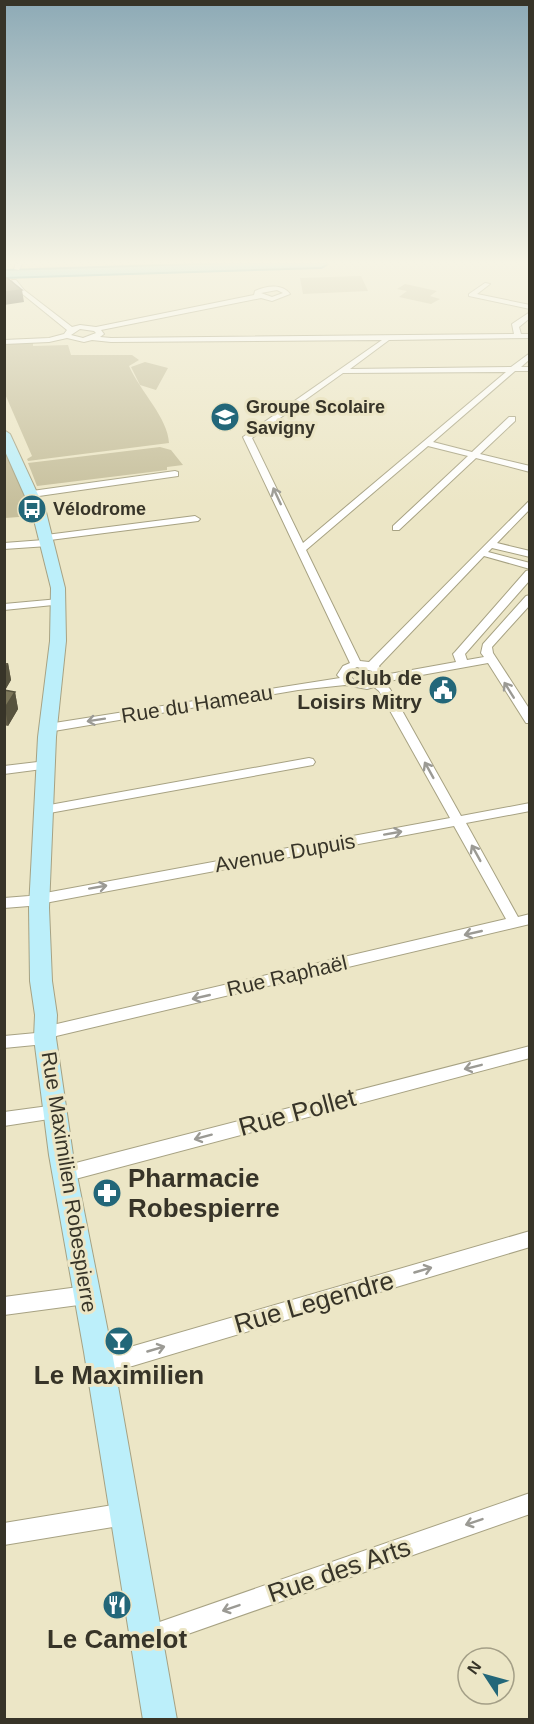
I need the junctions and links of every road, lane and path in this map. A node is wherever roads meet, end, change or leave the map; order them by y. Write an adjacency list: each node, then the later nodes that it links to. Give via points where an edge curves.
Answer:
1 (380, 344): 5 (street)
2 (530, 355): 3 (street)
3 (512, 369): 4 (street); 5 (street); 8 (street)
4 (530, 369)
5 (342, 371): 19 (street, one-way to 5, via 247,437)
6 (512, 419): 9 (street)
7 (4, 434): 12 (street, Rue Maximilien Robespierre)
8 (427, 443): 9 (street); 19 (street)
9 (473, 455): 10 (street); 15 (street)
10 (530, 469)
11 (175, 474): 12 (street)
12 (32, 494): 16 (street, Rue Maximilien Robespierre)
13 (530, 503): 17 (street)
14 (195, 519): 16 (street)
15 (396, 528)
16 (47, 541): 18 (street); 25 (street, Rue Maximilien Robespierre)
17 (490, 544): 20 (street); 21 (street)
18 (4, 546)
19 (302, 549): 28 (street)
20 (482, 553): 22 (street); 30 (street)
21 (530, 555)
22 (530, 566)
23 (530, 573): 29 (street, via 459,654)
24 (530, 598): 27 (street, via 487,646)
25 (59, 602): 26 (street); 34 (street, Rue Maximilien Robespierre)
26 (4, 607)
27 (489, 659): 29 (street, Rue du Hameau); 33 (street, one-way to 27)
28 (356, 664): 30 (street); 32 (street, via 344,671)
29 (463, 665): 31 (street, Rue du Hameau)
30 (372, 666): 31 (street, via 380,672)
31 (378, 680): 32 (street, Rue du Hameau, via 362,686); 40 (street, one-way to 31)
32 (347, 681): 34 (street, Rue du Hameau, one-way to 34)
33 (530, 720)
34 (48, 728): 36 (street, Rue Maximilien Robespierre)
35 (309, 762): 39 (street)
36 (46, 765): 37 (street); 39 (street, Rue Maximilien Robespierre)
37 (4, 770)
38 (530, 807): 40 (street, Avenue Dupuis)
39 (44, 810): 41 (street, Rue Maximilien Robespierre)
40 (458, 821): 41 (street, Avenue Dupuis, one-way to 40); 43 (street, one-way to 40)
41 (40, 898): 42 (street, Avenue Dupuis); 44 (street, Rue Maximilien Robespierre)
42 (4, 903)
43 (522, 921): 44 (street, Rue Raphaël, one-way to 44)
44 (45, 1035): 45 (street, Rue Raphaël); 47 (street, Rue Maximilien Robespierre)
45 (4, 1042)
46 (530, 1052): 49 (street, Rue Pollet, one-way to 49)
47 (56, 1112): 48 (street); 49 (street, Rue Maximilien Robespierre)
48 (4, 1119)
49 (64, 1174): 51 (street, Rue Maximilien Robespierre)
50 (530, 1239): 53 (street, Rue Legendre, one-way to 50)
51 (86, 1295): 52 (street); 53 (street, Rue Maximilien Robespierre)
52 (4, 1306)
53 (99, 1366): 55 (street, Rue Maximilien Robespierre)
54 (530, 1503): 57 (street, Rue des Arts, one-way to 57)
55 (125, 1515): 56 (street); 57 (street, Rue Maximilien Robespierre)
56 (4, 1534)
57 (148, 1637): 58 (street, Rue Maximilien Robespierre)
58 (160, 1719)

